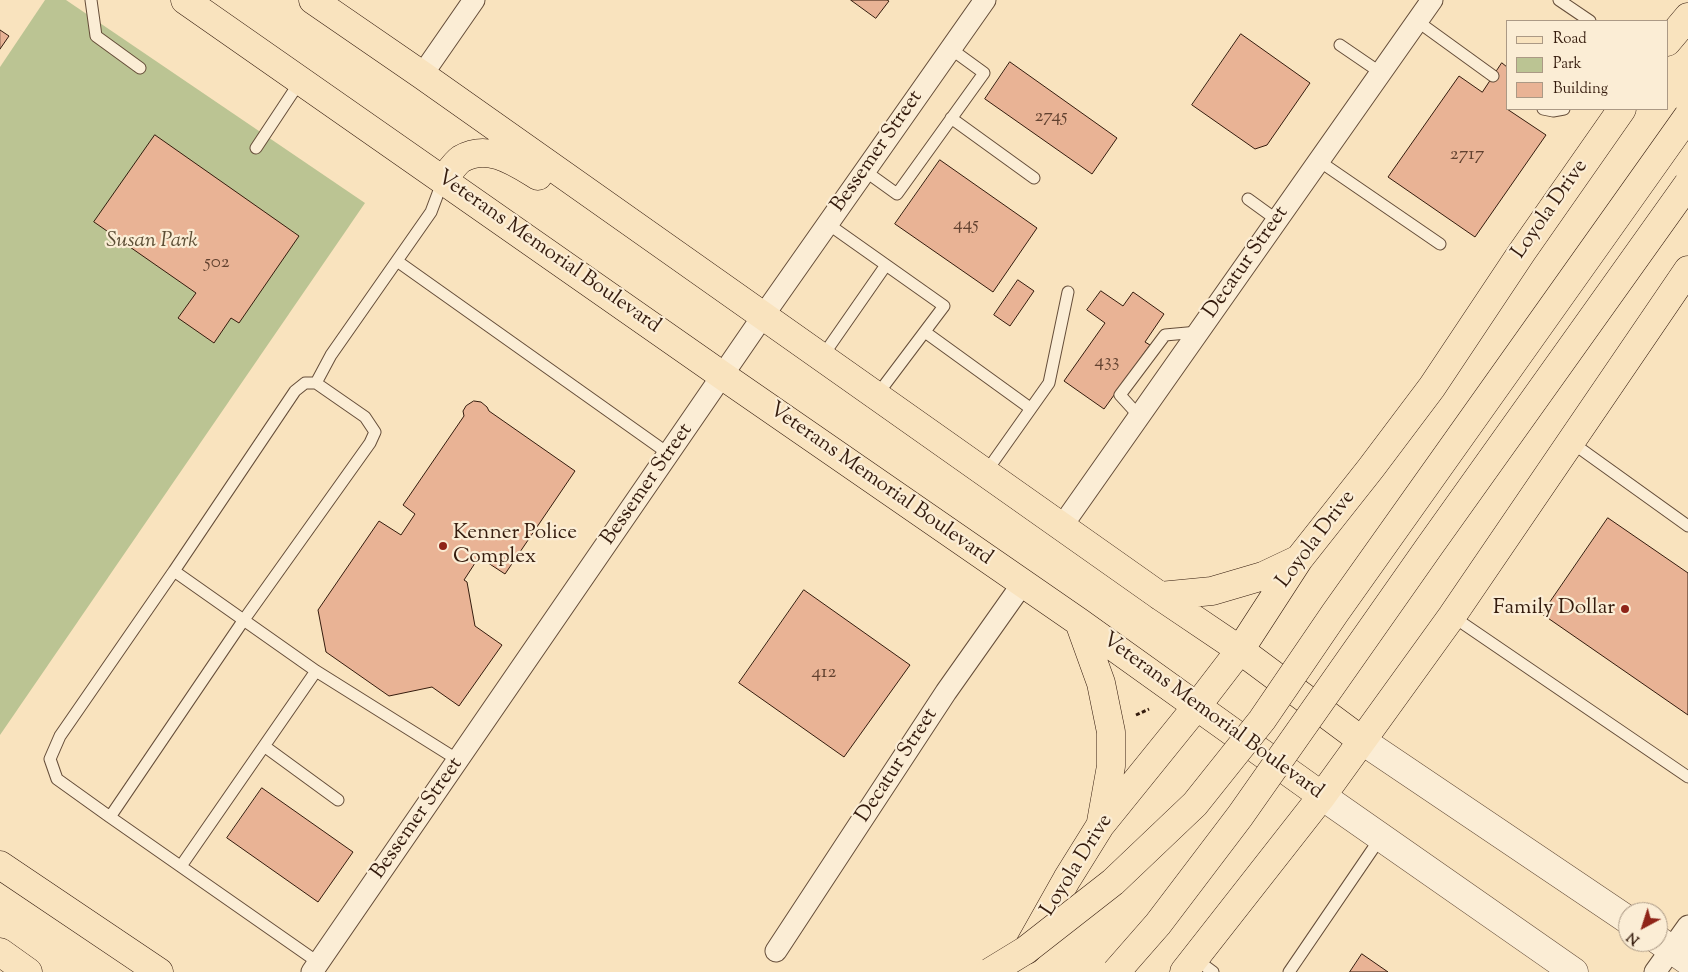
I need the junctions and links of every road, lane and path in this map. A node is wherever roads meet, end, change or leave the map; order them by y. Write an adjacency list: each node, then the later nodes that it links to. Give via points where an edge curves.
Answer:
1 (91, 0): 14 (lane, via 96,36)
2 (185, 0): 18 (main road, Veterans Memorial Boulevard)
3 (313, 0): 16 (main road)
4 (474, 0): 16 (street)
5 (985, 0): 13 (street, Bessemer Street)
6 (1432, 0): 10 (street, Decatur Street)
7 (1559, 0): 9 (lane)
8 (1688, 17): 11 (main road)
9 (1589, 20)
10 (1418, 21): 15 (street, Decatur Street); 17 (lane)
11 (1668, 41)
12 (1340, 45): 15 (lane)
13 (951, 49): 21 (lane, via 984,73); 24 (street, Bessemer Street)
14 (140, 68)
15 (1381, 73): 23 (street, Decatur Street)
16 (422, 75): 32 (main road)
17 (1493, 76)
18 (300, 80): 22 (lane); 26 (main road, Veterans Memorial Boulevard)
19 (1621, 110): 49 (main road, Loyola Drive, via 1432,386)
20 (1688, 116): 81 (main road, bridge, via 1262,720 1195,804 1113,882 1026,950)
21 (951, 118): 24 (lane, via 898,194); 25 (lane)
22 (256, 148)
23 (1319, 161): 29 (street, Decatur Street); 31 (lane)
24 (865, 171): 30 (street, Bessemer Street)
25 (1034, 178)
26 (444, 180): 32 (main road, via 460,159 483,152 507,157); 33 (lane, via 431,212); 40 (main road, Veterans Memorial Boulevard)
27 (1688, 184): 83 (main road, bridge, via 1240,816 1158,924)
28 (1248, 199): 29 (lane)
29 (1277, 220): 47 (street, Decatur Street)
30 (828, 224): 34 (lane); 37 (street, Bessemer Street)
31 (1440, 244)
32 (676, 254): 37 (main road)
33 (397, 261): 41 (lane, via 331,355); 45 (lane)
34 (886, 265): 38 (lane, via 944,306); 39 (lane)
35 (1688, 270): 44 (main road)
36 (1068, 292): 43 (lane, via 1049,383)
37 (763, 316): 39 (main road); 40 (street, Bessemer Street)
38 (924, 332): 42 (lane); 43 (lane)
39 (822, 357): 42 (main road)
40 (723, 376): 45 (street, Bessemer Street); 51 (main road, Veterans Memorial Boulevard)
41 (316, 383): 50 (lane, via 305,382 295,391); 54 (lane, via 365,416 375,432)
42 (877, 395): 46 (main road)
43 (1030, 408): 46 (lane)
44 (1571, 442): 48 (lane); 53 (main road)
45 (669, 454): 63 (street, Bessemer Street)
46 (986, 472): 47 (main road)
47 (1062, 526): 52 (main road)
48 (1688, 526)
49 (1299, 559): 52 (main road, via 1263,576 1212,591); 56 (main road, Loyola Drive)
50 (174, 571): 54 (lane); 67 (lane, via 60,736 50,759 57,779)
51 (1023, 583): 55 (main road, Veterans Memorial Boulevard); 75 (street, Decatur Street, via 946,692)
52 (1160, 596): 56 (main road)
53 (1452, 616): 61 (main road); 64 (lane)
54 (243, 621): 57 (lane); 67 (lane)
55 (1079, 622): 58 (main road, Veterans Memorial Boulevard); 68 (main road, via 1101,682 1111,732 1111,766)
56 (1240, 650): 58 (main road, Loyola Drive); 61 (main road)
57 (316, 671): 62 (lane); 63 (lane)
58 (1197, 706): 65 (main road, Veterans Memorial Boulevard); 68 (main road, Loyola Drive)
59 (1149, 709): 60 (path)
60 (1131, 717)
61 (1361, 740): 65 (main road); 72 (street)
62 (264, 746): 66 (lane); 71 (lane)
63 (458, 760): 77 (street, Bessemer Street)
64 (1688, 778)
65 (1322, 796): 69 (street, Veterans Memorial Boulevard); 78 (main road, via 1236,907)
66 (338, 800)
67 (110, 817): 71 (lane)
68 (1100, 826): 82 (main road, Loyola Drive)
69 (1381, 837): 84 (lane); 85 (street, Veterans Memorial Boulevard)
70 (0, 865): 80 (main road)
71 (180, 866): 77 (lane)
72 (1618, 913)
73 (1688, 926): 74 (street)
74 (1672, 950): 86 (street)
75 (776, 951)
76 (0, 952): 79 (main road)
77 (315, 967)
78 (1197, 967)
79 (28, 972)
80 (159, 972)
81 (990, 972)
82 (1015, 972)
83 (1116, 972)
84 (1289, 972)
85 (1574, 972)
86 (1655, 972)

